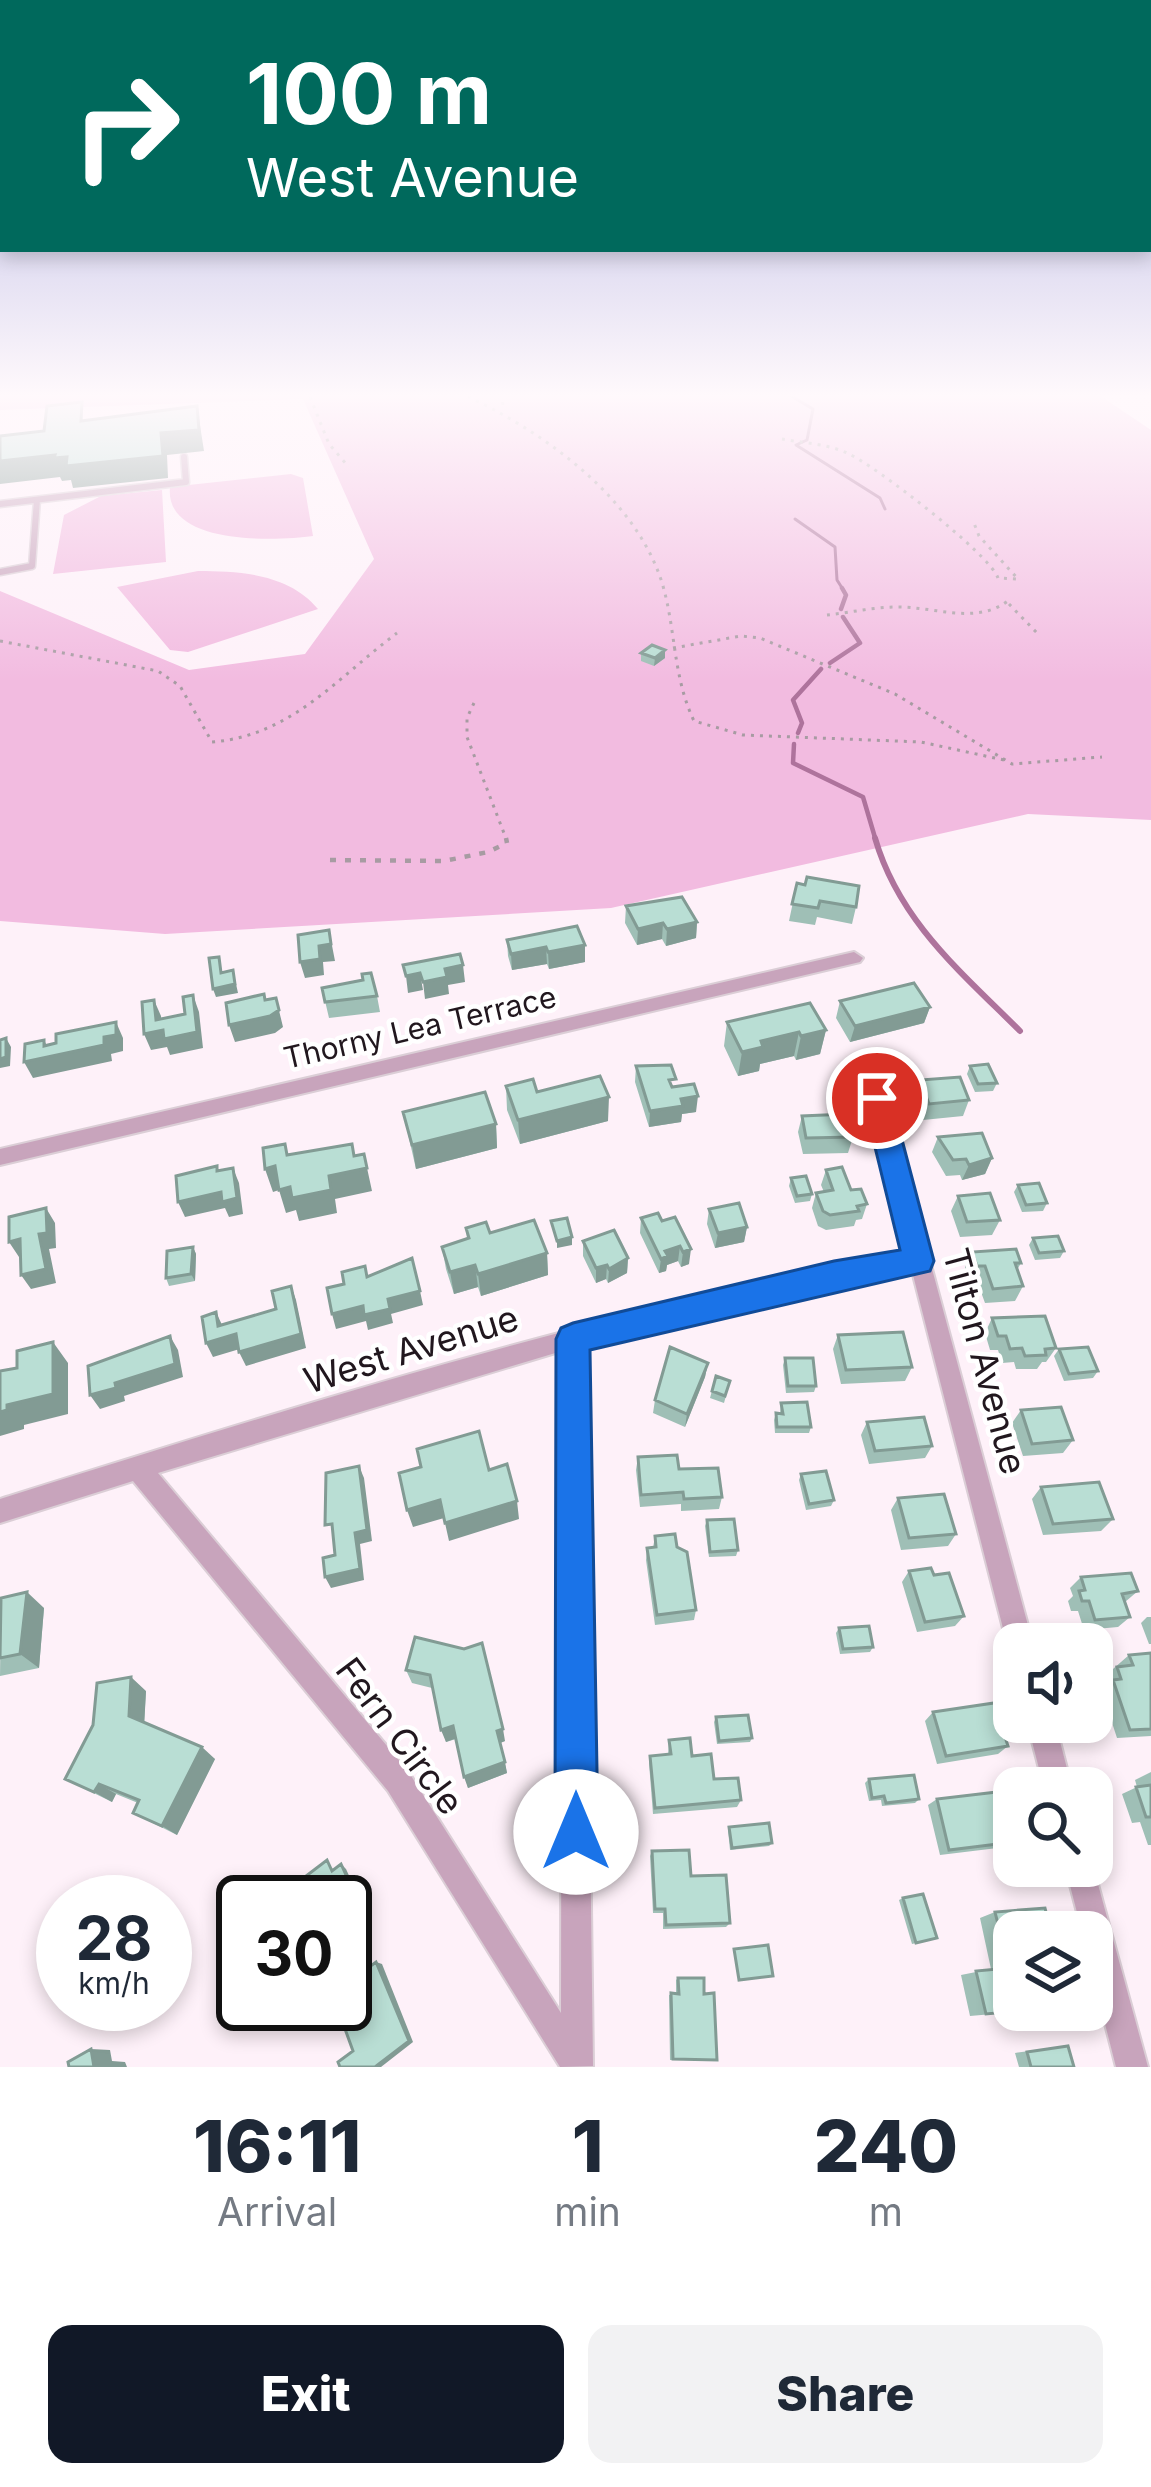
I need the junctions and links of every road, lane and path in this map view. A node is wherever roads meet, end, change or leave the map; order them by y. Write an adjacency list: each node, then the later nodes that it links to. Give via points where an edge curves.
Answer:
1 (124, 489): 4 (lane)
2 (598, 489): 12 (path, via 657,570)
3 (898, 489): 6 (path, via 966,537 998,578 1018,579)
4 (37, 500): 5 (lane); 7 (lane, via 32,566)
5 (0, 504)
6 (974, 523)
7 (0, 572)
8 (827, 615): 10 (path, via 913,607 949,616 1009,602)
9 (397, 633): 11 (path, via 288,721 230,742 212,742 180,686 158,671)
10 (1039, 635)
11 (0, 641)
12 (670, 649): 15 (path, via 760,638 924,708); 15 (path, via 684,703 702,725 818,740 925,742)
13 (474, 703): 16 (path, via 467,730 507,843 452,858)
14 (1102, 757): 15 (path)
15 (1004, 760)
16 (330, 860)
17 (854, 958): 19 (street, Thorny Lea Terrace)
18 (877, 1098): 20 (street, Tilton Avenue)
19 (0, 1157)
20 (918, 1261): 21 (street, West Avenue); 24 (street, Tilton Avenue)
21 (573, 1339): 22 (street, West Avenue); 26 (street)
22 (138, 1468): 23 (street, West Avenue); 26 (street, Fern Circle, via 398,1781)
23 (0, 1511)
24 (1014, 1623)
25 (1085, 1887): 27 (street)
26 (578, 2066)
27 (1132, 2067)

